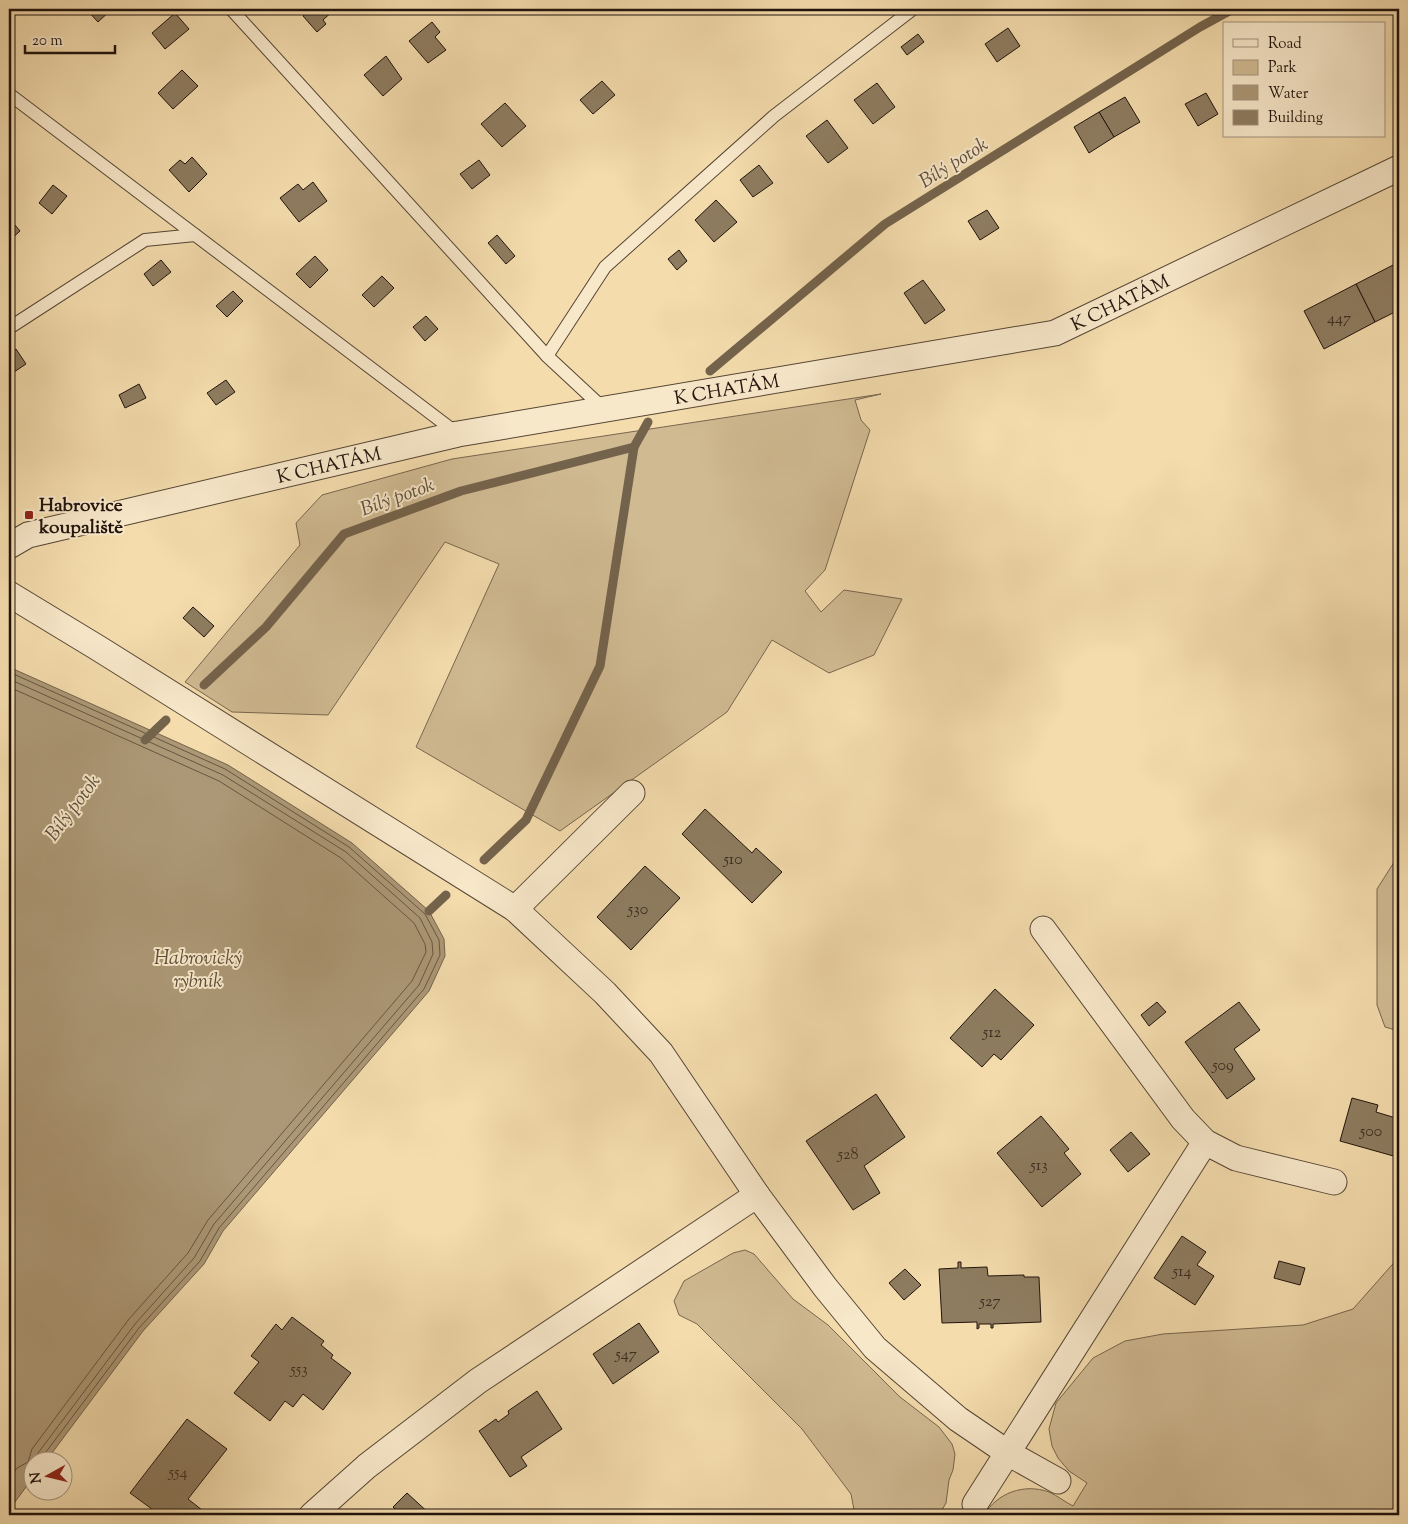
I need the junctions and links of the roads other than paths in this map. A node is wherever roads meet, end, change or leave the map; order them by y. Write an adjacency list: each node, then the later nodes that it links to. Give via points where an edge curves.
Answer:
1 (231, 9): 7 (lane)
2 (913, 9): 7 (lane, via 774,116 605,267)
3 (9, 94): 5 (lane)
4 (1399, 168): 8 (street, K CHATÁM, via 1055,333)
5 (195, 235): 6 (lane, via 145,240); 9 (lane)
6 (9, 328)
7 (547, 356): 8 (lane)
8 (604, 410): 9 (street, K CHATÁM)
9 (458, 434): 10 (street, K CHATÁM)
10 (19, 541)
11 (9, 594): 13 (street)
12 (632, 792): 13 (street)
13 (515, 909): 17 (street, via 605,993 661,1053)
14 (1043, 929): 15 (street, via 1183,1119)
15 (1205, 1142): 16 (street, via 1236,1158); 18 (street)
16 (1334, 1182)
17 (757, 1195): 18 (street, via 825,1287 876,1348 958,1419); 21 (street, via 478,1381 367,1466)
18 (1008, 1453): 19 (street); 20 (street)
19 (1058, 1481)
20 (975, 1504)
21 (312, 1515)

